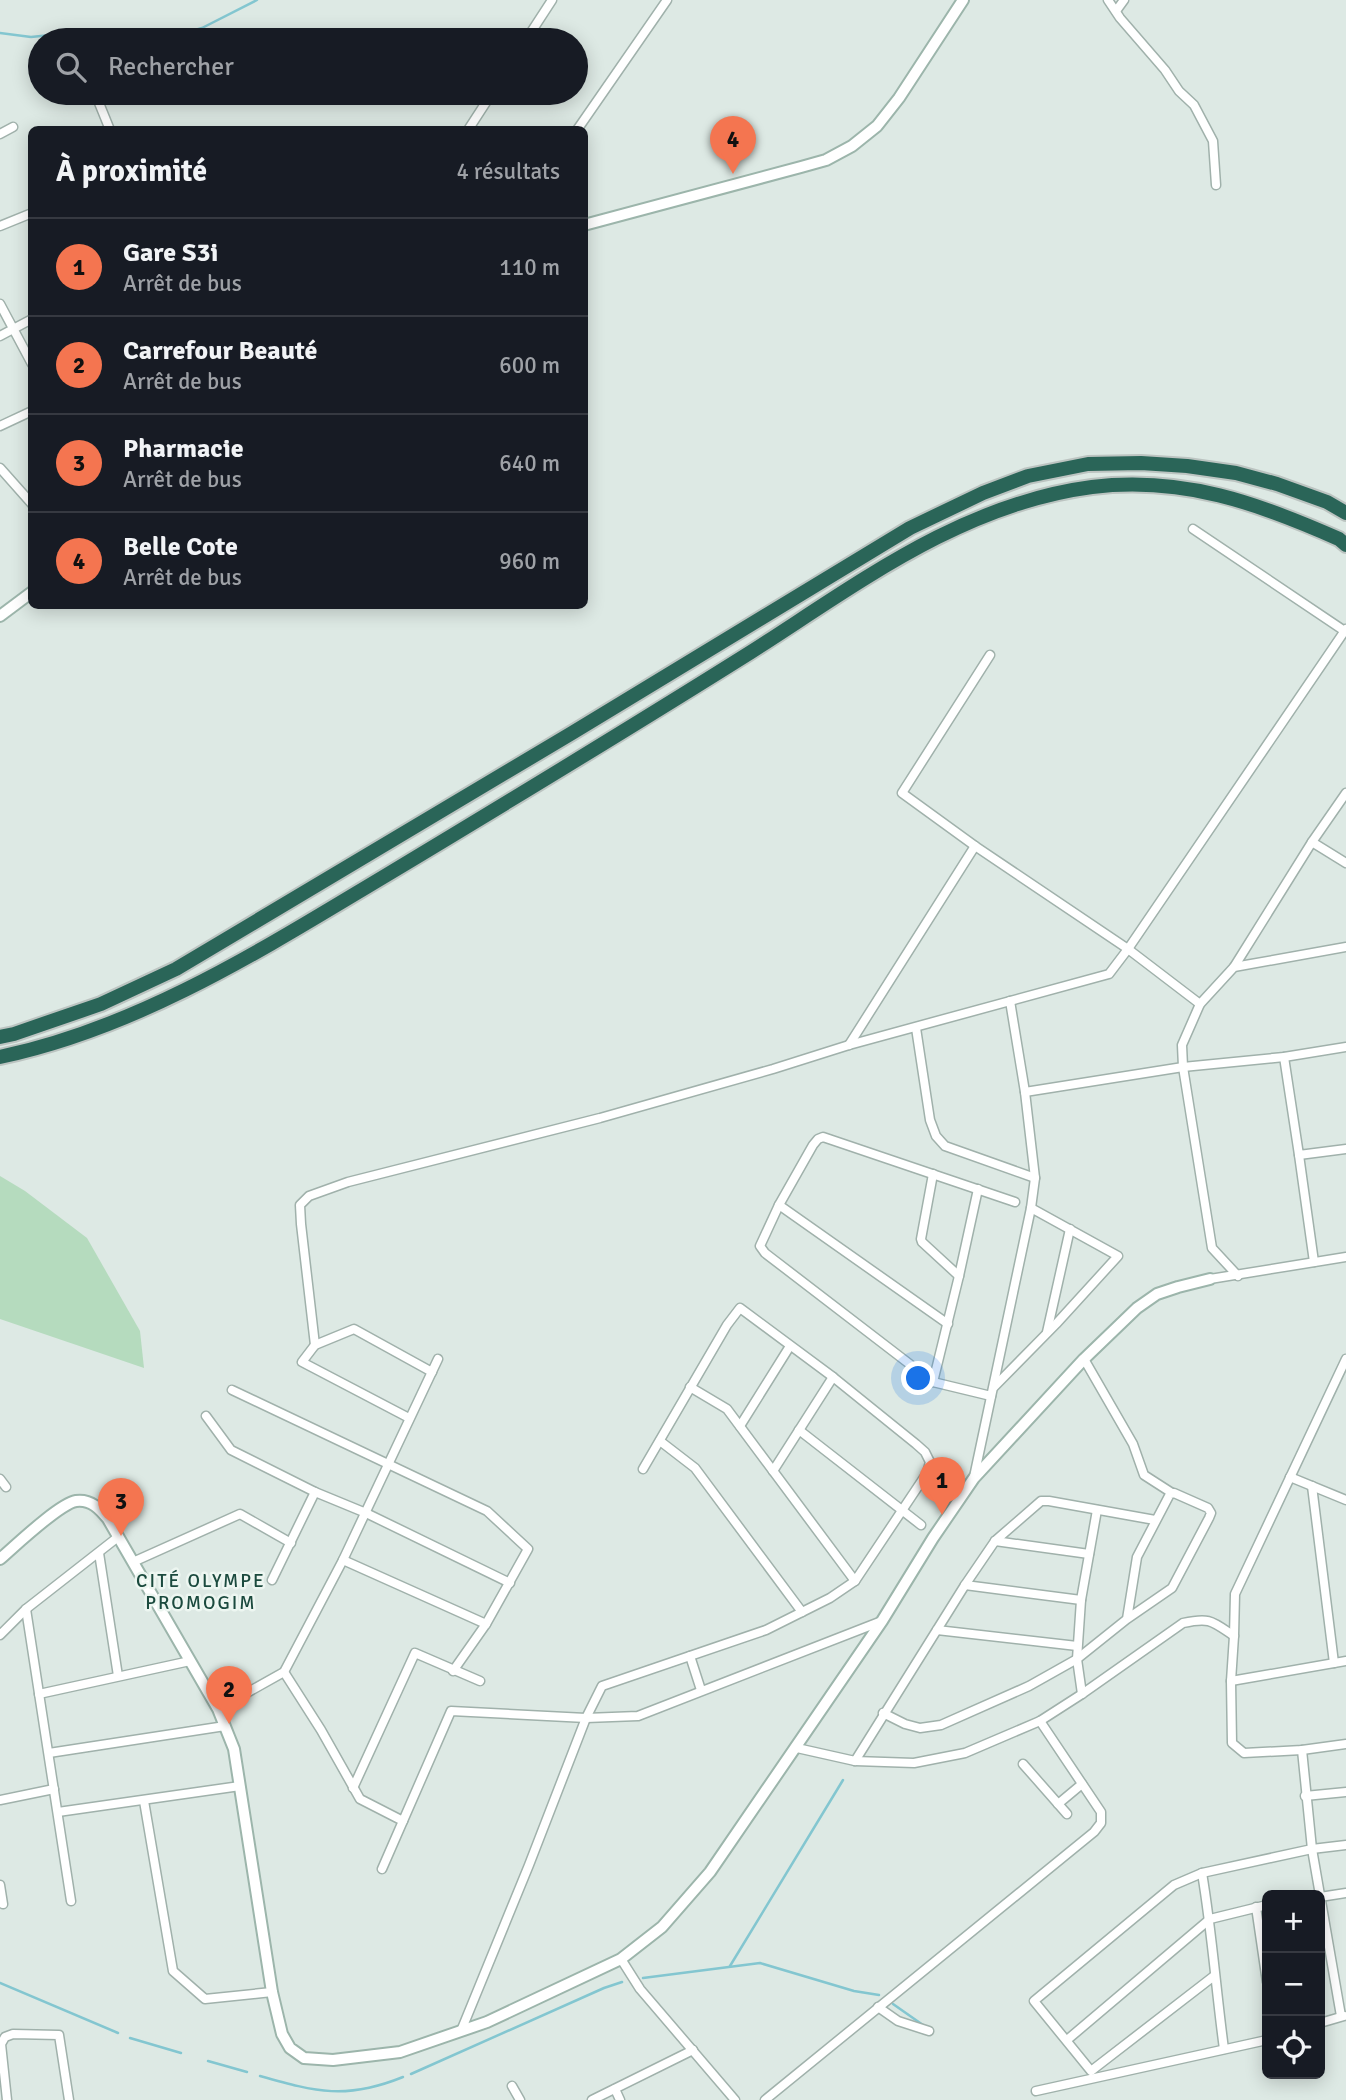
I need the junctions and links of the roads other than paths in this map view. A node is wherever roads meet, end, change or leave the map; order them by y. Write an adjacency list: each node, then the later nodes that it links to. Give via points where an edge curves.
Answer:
1 (552, 0): 7 (street)
2 (667, 0): 12 (street)
3 (963, 0): 17 (street, via 899,98 877,126 852,146 826,160)
4 (1108, 0): 6 (street)
5 (1124, 0): 6 (street)
6 (1116, 11): 15 (street, via 1194,105 1213,141)
7 (534, 28)
8 (100, 105): 10 (street)
9 (484, 105): 11 (street)
10 (108, 126)
11 (471, 126)
12 (580, 126)
13 (13, 127): 14 (street)
14 (0, 134)
15 (1216, 185)
16 (28, 215): 18 (street)
17 (588, 224)
18 (0, 226)
19 (0, 304): 21 (street)
20 (28, 321): 21 (street)
21 (13, 329): 22 (street); 23 (street)
22 (0, 336)
23 (28, 357)
24 (28, 413): 25 (street)
25 (0, 426)
26 (0, 468): 27 (street)
27 (28, 500)
28 (1346, 513): 45 (highway, via 1327,502 1236,473 1141,463 1088,464 1028,476 982,493 910,528 176,969 102,1004)
29 (1193, 529): 33 (street)
30 (1346, 545): 48 (highway, via 1284,515 1193,489 1093,487 985,514 920,545 586,756 187,991 97,1028)
31 (28, 595): 32 (street)
32 (0, 616)
33 (1346, 630): 40 (street)
34 (990, 655): 37 (street, via 902,793)
35 (1346, 793): 36 (street)
36 (1312, 842): 38 (street); 41 (street)
37 (975, 846): 40 (street); 46 (street)
38 (1346, 863)
39 (1346, 947): 41 (street)
40 (1128, 949): 42 (street, via 1109,974); 43 (street)
41 (1234, 967): 43 (street)
42 (1010, 1002): 44 (street); 51 (street)
43 (1200, 1004): 50 (street, via 1182,1045)
44 (916, 1028): 46 (street); 55 (street, via 936,1136 945,1146)
45 (0, 1037)
46 (849, 1045): 68 (street, via 309,1196 300,1205)
47 (1346, 1047): 49 (street)
48 (0, 1057)
49 (1284, 1057): 50 (street); 53 (street)
50 (1183, 1068): 51 (street); 64 (street, via 1212,1248)
51 (1025, 1092): 55 (street)
52 (1346, 1149): 53 (street)
53 (1299, 1155): 62 (street)
54 (933, 1174): 56 (street); 58 (street, via 823,1137 813,1144); 63 (street, via 921,1239)
55 (1035, 1178): 59 (street)
56 (978, 1189): 57 (street); 63 (street)
57 (1015, 1202)
58 (779, 1205): 66 (street); 75 (street, via 760,1246 765,1252)
59 (1031, 1208): 60 (street); 78 (street)
60 (1070, 1229): 67 (street); 67 (street, via 1118,1255)
61 (1346, 1257): 62 (street)
62 (1314, 1262): 64 (street)
63 (959, 1276): 66 (street)
64 (1238, 1276): 65 (street)
65 (1210, 1279): 71 (street, via 1157,1294)
66 (948, 1324): 75 (street)
67 (1047, 1333): 78 (street)
68 (315, 1345): 73 (street, via 354,1329); 80 (street, via 302,1362)
69 (790, 1346): 74 (street); 76 (street, via 740,1308); 81 (street)
70 (438, 1359): 73 (street)
71 (1084, 1359): 88 (street); 93 (street, via 1133,1444 1144,1475)
72 (1346, 1359): 87 (street)
73 (432, 1372): 80 (street)
74 (833, 1377): 82 (street); 96 (street, via 925,1452 930,1462 927,1473)
75 (933, 1382): 78 (street)
76 (690, 1387): 81 (street, via 727,1409); 83 (street)
77 (232, 1390): 84 (street)
78 (992, 1392): 88 (street)
79 (206, 1416): 92 (street, via 231,1450)
80 (409, 1418): 84 (street)
81 (740, 1426): 86 (street)
82 (799, 1430): 86 (street); 96 (street)
83 (660, 1441): 85 (street); 114 (street, via 695,1468)
84 (388, 1464): 97 (street); 110 (street, via 488,1511 528,1549)
85 (643, 1469)
86 (773, 1471): 109 (street)
87 (1290, 1477): 90 (street); 120 (street, via 1235,1594)
88 (974, 1478): 116 (street)
89 (0, 1479): 91 (street)
90 (1312, 1486): 94 (street); 126 (street)
91 (6, 1488)
92 (315, 1492): 97 (street); 102 (street)
93 (1172, 1493): 98 (street); 115 (street, via 1211,1513 1172,1588)
94 (1346, 1500)
95 (1097, 1510): 98 (street); 101 (street, via 1041,1501); 104 (street)
96 (902, 1511): 99 (street); 109 (street)
97 (366, 1513): 106 (street); 110 (street)
98 (1156, 1520): 115 (street, via 1136,1557)
99 (921, 1525)
100 (118, 1537): 103 (street); 105 (street, via 99,1507 73,1502); 107 (street)
101 (995, 1541): 104 (street); 111 (street)
102 (291, 1543): 107 (street, via 240,1514); 108 (street)
103 (99, 1553): 113 (street); 129 (street)
104 (1089, 1554): 112 (street)
105 (0, 1559)
106 (343, 1560): 117 (street); 128 (street)
107 (133, 1562): 124 (street)
108 (272, 1580)
109 (855, 1581): 114 (street)
110 (510, 1583): 117 (street)
111 (965, 1585): 112 (street); 118 (street)
112 (1081, 1600): 121 (street)
113 (26, 1609): 119 (street); 133 (street)
114 (802, 1612): 122 (street, via 766,1630)
115 (1128, 1619): 123 (street)
116 (882, 1621): 132 (street); 141 (street)
117 (486, 1624): 127 (street)
118 (937, 1630): 121 (street); 136 (street)
119 (0, 1634)
120 (1234, 1636): 131 (street); 134 (street, via 1214,1622 1183,1623)
121 (1077, 1646): 123 (street)
122 (690, 1656): 132 (street); 137 (street, via 602,1686)
123 (1077, 1660): 134 (street); 136 (street, via 941,1725 920,1728)
124 (190, 1661): 129 (street); 135 (street)
125 (1346, 1661): 126 (street)
126 (1334, 1663): 131 (street)
127 (453, 1671): 130 (street); 148 (street, via 415,1653)
128 (284, 1672): 135 (street); 148 (street)
129 (118, 1676): 133 (street)
130 (480, 1681)
131 (1231, 1681): 142 (street, via 1232,1743 1244,1753)
132 (701, 1690): 137 (street, via 638,1716)
133 (39, 1694): 143 (street)
134 (1082, 1694): 138 (street)
135 (218, 1709): 139 (street)
136 (883, 1713): 144 (street)
137 (586, 1718): 157 (street, via 451,1712); 179 (street)
138 (1040, 1721): 144 (street, via 965,1753 914,1763); 146 (street)
139 (225, 1726): 143 (street); 147 (street)
140 (1346, 1744): 142 (street)
141 (797, 1748): 144 (street); 173 (street, via 710,1872 662,1927)
142 (1302, 1750): 151 (street)
143 (49, 1753): 149 (street)
144 (855, 1761)
145 (1023, 1764): 154 (street)
146 (1082, 1784): 154 (street); 176 (street, via 1101,1812 1101,1823 1094,1832)
147 (240, 1786): 153 (street); 175 (street)
148 (354, 1788): 157 (street, via 360,1799)
149 (54, 1789): 152 (street); 155 (street)
150 (1346, 1792): 151 (street)
151 (1306, 1796): 159 (street)
152 (0, 1800)
153 (144, 1801): 155 (street); 175 (street, via 173,1971 205,1998)
154 (1058, 1804): 156 (street)
155 (58, 1812): 166 (street)
156 (1067, 1814)
157 (403, 1821): 160 (street)
158 (1346, 1845): 159 (street)
159 (1312, 1849): 161 (street); 163 (street)
160 (382, 1870)
161 (1202, 1873): 170 (street); 181 (street, via 1174,1885 1034,2001)
162 (0, 1885): 167 (street)
163 (1319, 1890)
164 (1346, 1893): 165 (street)
165 (1325, 1896)
166 (71, 1902)
167 (3, 1904)
168 (1262, 1906): 169 (street)
169 (1256, 1907): 170 (street); 172 (street)
170 (1210, 1919): 174 (street); 181 (street)
171 (1325, 1922): 177 (street)
172 (1263, 1953)
173 (621, 1959): 179 (street); 184 (street, via 640,1989)
174 (1214, 1976): 181 (street, via 1091,2071); 183 (street)
175 (272, 1992): 179 (street, via 282,2034 289,2048 304,2058 333,2060 400,2052)
176 (878, 2007): 180 (street, via 898,2021); 194 (street)
177 (1344, 2016): 178 (street)
178 (1325, 2022)
179 (461, 2031)
180 (929, 2031)
181 (1067, 2040)
182 (1262, 2041): 183 (street)
183 (1224, 2049): 187 (street)
184 (693, 2050): 186 (street); 193 (street)
185 (512, 2086): 190 (street)
186 (615, 2089): 191 (street); 192 (street)
187 (1036, 2091)
188 (7, 2100): 189 (street, via 1,2044 13,2034 58,2035)
189 (69, 2100)
190 (520, 2100)
191 (592, 2100)
192 (620, 2100)
193 (735, 2100)
194 (765, 2100)

